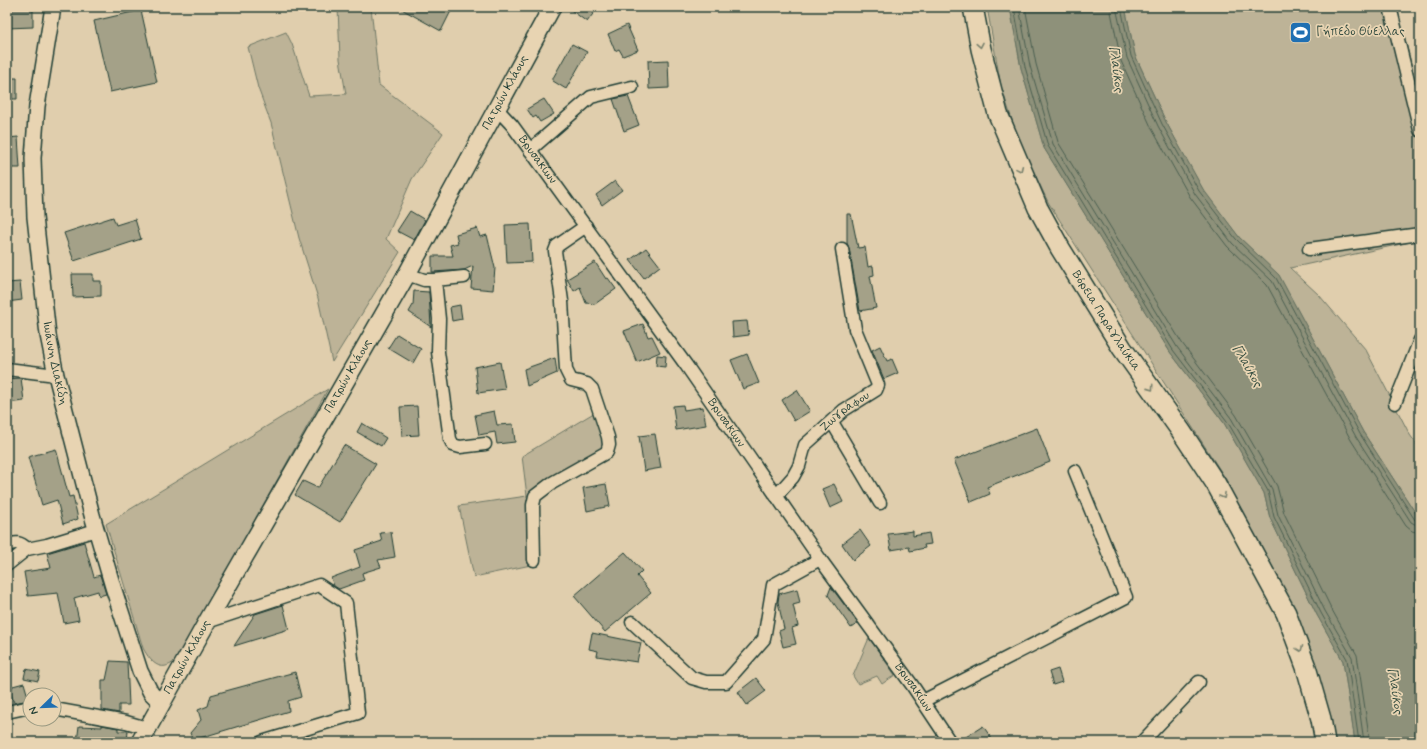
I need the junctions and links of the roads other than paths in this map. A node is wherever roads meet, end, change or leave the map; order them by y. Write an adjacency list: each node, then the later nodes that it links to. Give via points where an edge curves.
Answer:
1 (53, 7): 18 (street, Ιωάννη Διακίδη, via 35,124 32,174 42,291)
2 (552, 7): 6 (main road, Πατρών Κλάους)
3 (973, 7): 43 (main road, Βόρεια Παραγλαύκια, one-way to 43, via 998,114 1038,208 1122,348 1216,484 1286,613 1306,667 1321,718)
4 (1391, 11): 7 (street)
5 (632, 87): 8 (street, via 591,97)
6 (497, 109): 8 (street, Βρυσακίων, via 507,118); 13 (main road, Πατρών Κλάους)
7 (1420, 130)
8 (530, 150): 9 (street, Βρυσακίων)
9 (586, 226): 23 (street, Βρυσακίων, via 691,371); 28 (street, via 557,246 555,251 562,301 566,370 571,380 587,384 592,389 610,445 604,454 552,483 535,496)
10 (1420, 234): 12 (street)
11 (842, 249): 20 (street, Ζωγράφου, via 855,330 878,385 876,390 844,410)
12 (1309, 249)
13 (407, 274): 15 (street, via 424,280); 31 (main road, Πατρών Κλάους)
14 (464, 277): 15 (street)
15 (434, 280): 21 (street, via 439,319 438,352 450,439 453,445 460,447)
16 (1420, 340): 19 (street)
17 (7, 369): 18 (street)
18 (56, 375): 25 (street, Ιωάννη Διακίδη)
19 (1395, 403)
20 (832, 422): 23 (street, Ζωγράφου, via 805,445 793,477); 24 (street)
21 (485, 444)
22 (1075, 471): 34 (street, via 1126,597)
23 (776, 496): 29 (street, Βρυσακίων)
24 (880, 503)
25 (96, 530): 27 (street); 35 (street, Ιωάννη Διακίδη, via 140,671 151,693)
26 (7, 545): 27 (street, via 21,543)
27 (27, 549): 30 (street)
28 (534, 560)
29 (820, 560): 32 (street, via 774,585 764,639 726,682 706,682 692,678); 34 (street, Βρυσακίων)
30 (7, 565)
31 (206, 622): 35 (main road, Πατρών Κλάους); 40 (street, via 319,585 346,603 358,713)
32 (632, 622)
33 (1199, 682): 42 (street)
34 (923, 701): 41 (street, Βρυσακίων)
35 (162, 703): 39 (main road, Πατρών Κλάους)
36 (22, 709): 38 (street)
37 (62, 710): 39 (street, via 126,722)
38 (7, 712)
39 (144, 735)
40 (262, 742)
41 (950, 742)
42 (1142, 742)
43 (1325, 742)

